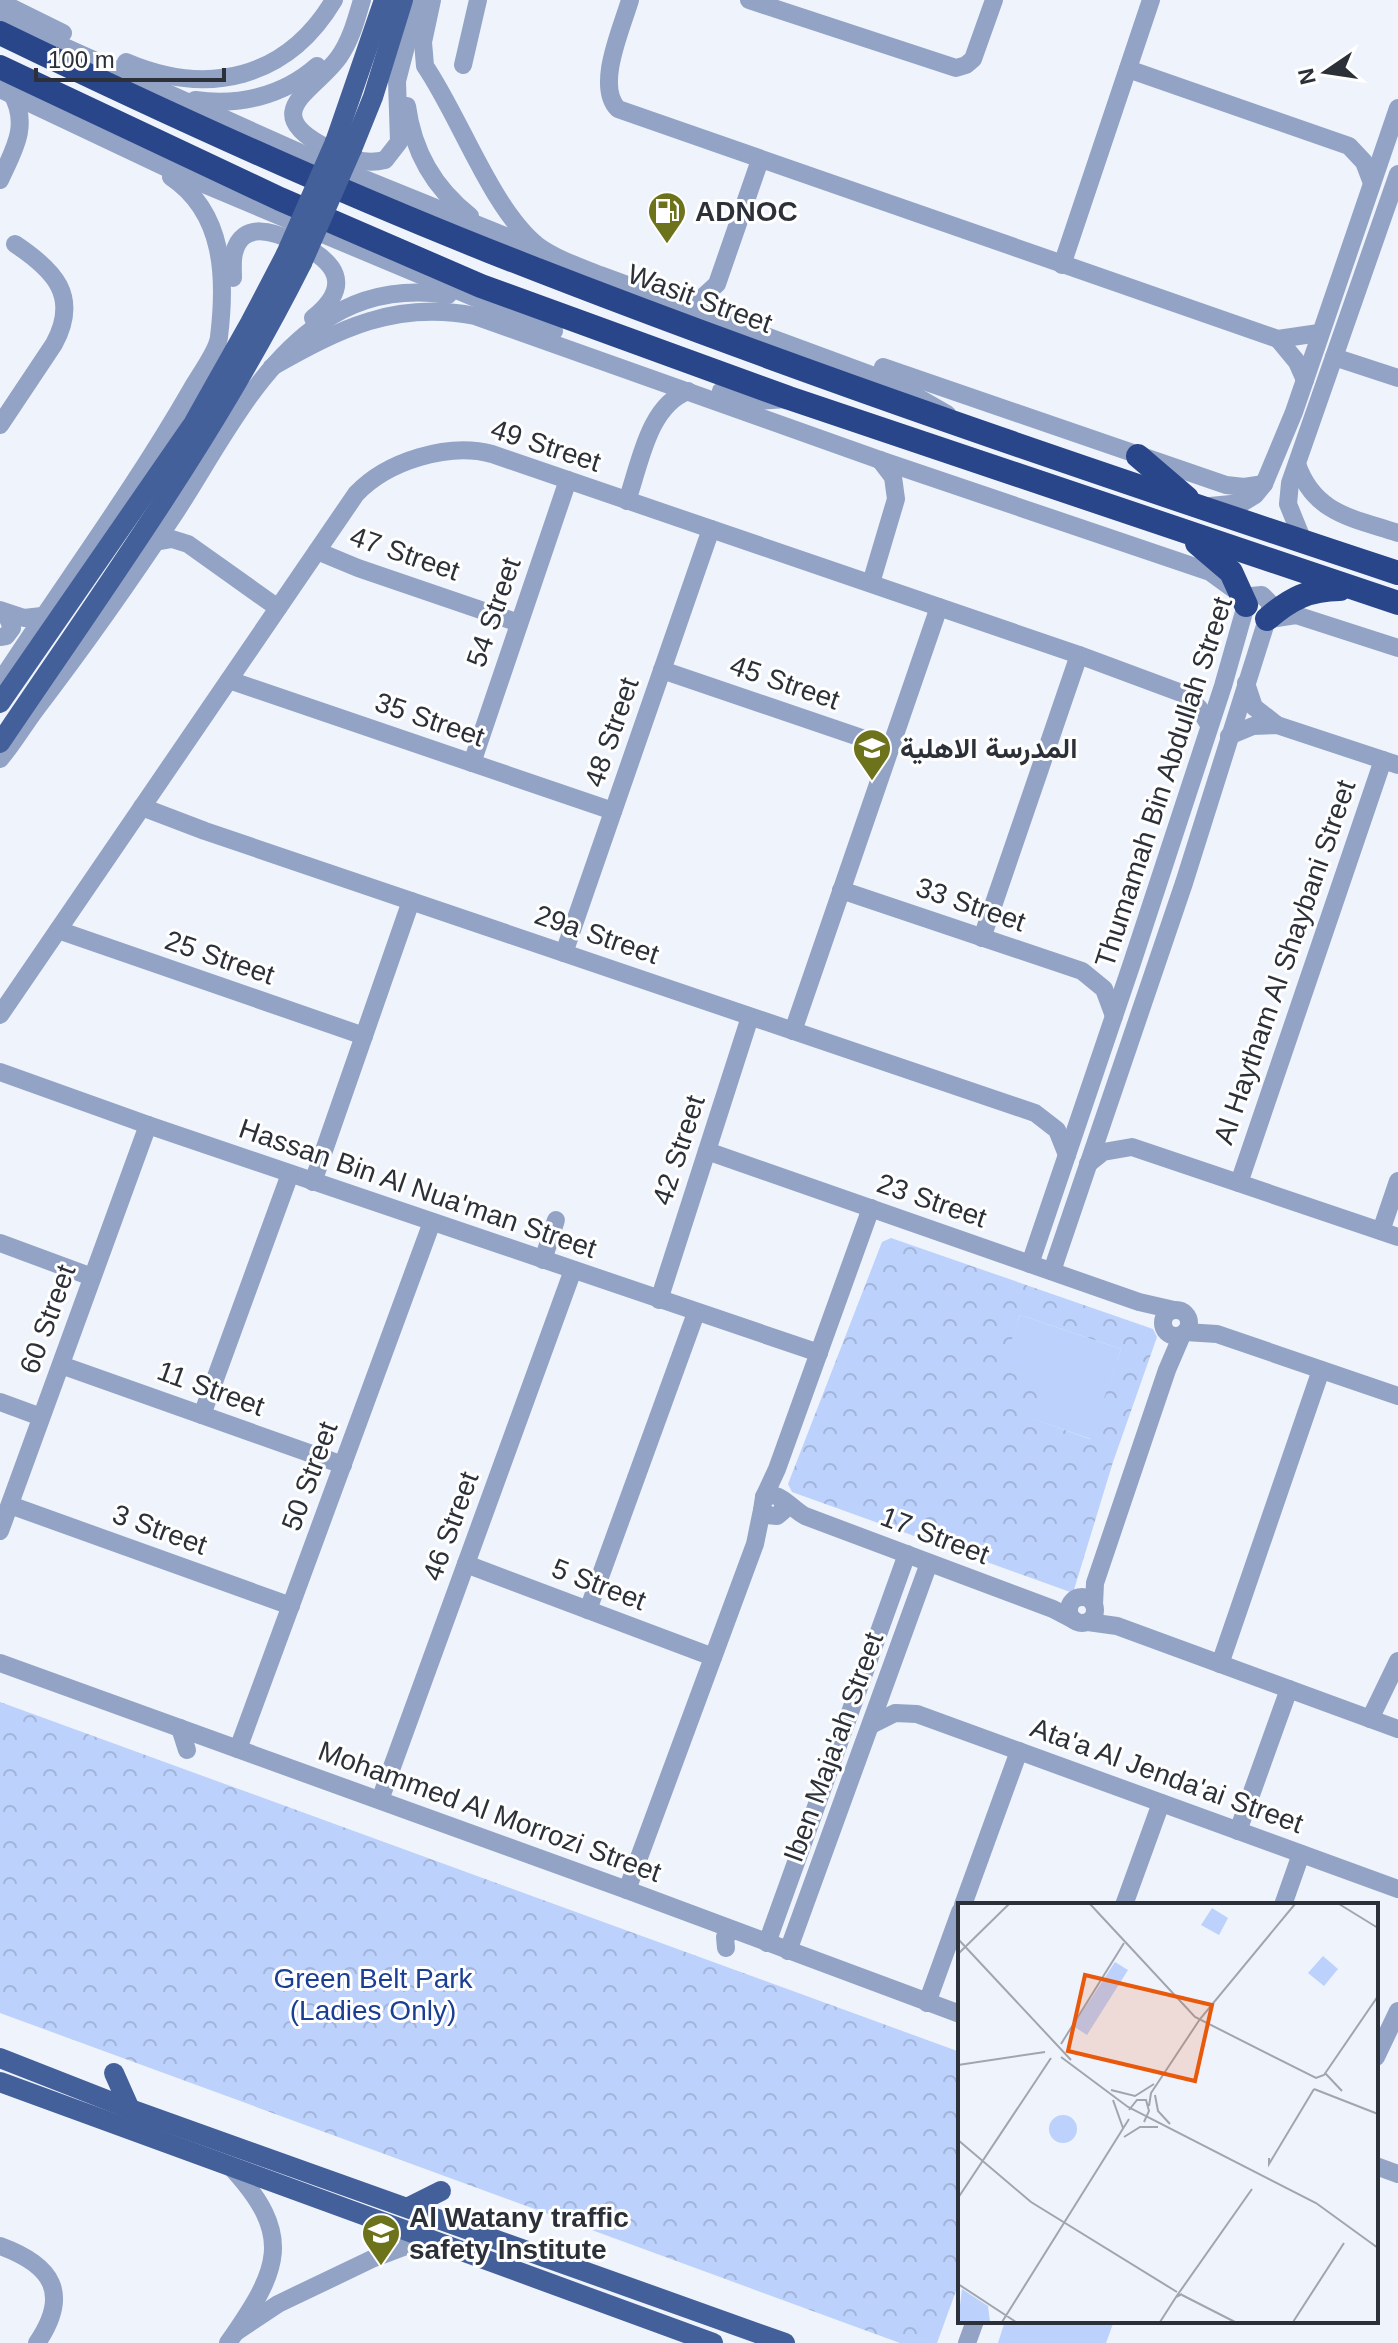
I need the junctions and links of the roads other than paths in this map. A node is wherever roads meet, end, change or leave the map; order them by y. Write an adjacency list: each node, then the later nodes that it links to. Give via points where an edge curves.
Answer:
1 (334, 0): 17 (street, via 315,28 287,53 255,70 219,79 164,76)
2 (362, 0): 14 (street)
3 (384, 0): 27 (main road)
4 (403, 0): 27 (main road, via 373,97)
5 (418, 0): 16 (street)
6 (432, 0): 37 (street, via 423,42 425,66 509,213)
7 (478, 0): 18 (street)
8 (630, 0): 30 (street, via 609,73 612,103)
9 (749, 0): 10 (street, via 956,68 973,59)
10 (994, 0)
11 (1151, 0): 20 (street)
12 (0, 2): 17 (street)
13 (0, 18): 17 (street)
14 (354, 26): 16 (street, via 338,58 300,95 295,115 297,126 312,140 365,163 385,160 399,142 397,81); 22 (street, via 311,71 281,89 234,102)
15 (0, 33): 58 (highway, Wasit Street, via 225,140 488,251)
16 (409, 35): 35 (street, via 405,93 411,132 426,167 450,199)
17 (90, 52): 22 (street)
18 (463, 65)
19 (0, 67): 55 (highway, via 280,199 481,286)
20 (1128, 69): 28 (street); 39 (street)
21 (6, 92): 24 (street); 26 (street, via 21,115)
22 (172, 96): 35 (street)
23 (1398, 108): 25 (street)
24 (49, 112): 26 (street); 29 (street)
25 (1389, 133): 28 (street); 33 (street)
26 (20, 137): 32 (street)
27 (344, 146): 38 (main road, bridge)
28 (1349, 146): 33 (street, via 1364,162)
29 (131, 152): 41 (street); 46 (street, via 176,180 207,218 223,275)
30 (760, 160): 39 (street); 40 (street)
31 (1398, 174): 34 (street)
32 (0, 180)
33 (1372, 183): 45 (street)
34 (1391, 215): 49 (street)
35 (500, 234): 37 (street)
36 (8, 241): 59 (street, via 44,257 59,271 72,302 66,335)
37 (554, 256): 42 (street)
38 (294, 258): 98 (main road, via 193,424); 102 (main road, via 266,333 208,433)
39 (1062, 265): 47 (street)
40 (717, 284): 42 (street); 43 (street)
41 (474, 298): 44 (street); 50 (street, via 415,291 364,300 316,326)
42 (691, 308): 43 (street)
43 (733, 324): 58 (street, via 893,383); 61 (street, via 770,328)
44 (550, 329): 48 (street); 55 (street, via 730,394 759,401)
45 (1319, 333): 47 (street); 53 (street)
46 (219, 339): 56 (street, via 230,314 234,253 248,235 260,230 279,233 330,263 337,284 332,300 267,361); 86 (street, via 171,425)
47 (1278, 339): 53 (street)
48 (569, 349): 50 (street, via 475,316 418,311 351,326); 51 (street)
49 (1334, 357): 52 (street); 63 (street)
50 (272, 367): 56 (street)
51 (643, 375): 54 (street); 57 (street, via 653,390)
52 (1398, 378)
53 (1305, 380): 60 (street)
54 (688, 391): 57 (street); 62 (street)
55 (789, 398): 72 (highway)
56 (238, 413): 70 (street)
57 (656, 416): 68 (street)
58 (958, 424): 69 (highway, Wasit Street)
59 (0, 425)
60 (1288, 428): 63 (street, via 1288,452); 66 (street)
61 (1138, 456): 66 (street, via 1226,485); 69 (highway)
62 (880, 460): 64 (street); 67 (street, via 893,477)
63 (1298, 460): 73 (street, via 1311,493 1336,512); 74 (street, via 1288,504)
64 (925, 475): 67 (street); 85 (street, via 1210,572 1223,579)
65 (568, 480): 68 (street, 49 Street); 77 (street, 49 Street, via 479,450 441,453 395,468 363,486); 87 (street, 54 Street)
66 (1264, 484): 69 (street, via 1242,503)
67 (896, 499): 79 (street)
68 (627, 501): 71 (street, 49 Street)
69 (1198, 507): 74 (highway, Wasit Street)
70 (176, 512): 75 (street); 76 (street)
71 (711, 529): 79 (street, 49 Street); 92 (street, 48 Street)
72 (1178, 530): 80 (highway); 85 (highway, via 1231,572)
73 (1398, 533)
74 (1303, 541): 78 (highway, Wasit Street)
75 (155, 542): 76 (street, via 172,539); 104 (street)
76 (188, 544): 83 (street)
77 (317, 551): 83 (street, 49 Street); 87 (street, 47 Street)
78 (1398, 573)
79 (871, 583): 82 (street, 49 Street)
80 (1355, 589): 81 (highway); 85 (highway, via 1307,592)
81 (1398, 603)
82 (939, 607): 91 (street, 49 Street); 103 (street)
83 (278, 608): 94 (street, 49 Street)
84 (3, 612): 86 (street); 88 (street, via 12,628)
85 (1252, 613): 90 (street, via 1296,615); 95 (street, Thumamah Bin Abdullah Street); 96 (street, Thumamah Bin Abdullah Street)
86 (42, 616): 93 (street)
87 (519, 623): 106 (street, 54 Street)
88 (0, 637)
89 (0, 645): 93 (street)
90 (1398, 648)
91 (1079, 655): 97 (street, 49 Street); 112 (street)
92 (662, 670): 103 (street, 45 Street); 108 (street, 48 Street)
93 (4, 676)
94 (229, 680): 106 (street, 35 Street); 107 (street, 49 Street)
95 (1246, 683): 100 (street, via 1254,707); 101 (street, Thumamah Bin Abdullah Street)
96 (1223, 686): 97 (street); 99 (street, Thumamah Bin Abdullah Street)
97 (1184, 694): 99 (street)
98 (0, 703)
99 (1209, 725): 114 (street, Thumamah Bin Abdullah Street)
100 (1277, 725): 101 (street, via 1253,726); 105 (street)
101 (1229, 736): 123 (street, Thumamah Bin Abdullah Street)
102 (0, 743)
103 (891, 748): 109 (street)
104 (0, 759)
105 (1390, 762): 133 (street, Al Haytham Al Shaybani Street)
106 (472, 763): 108 (street, 35 Street)
107 (142, 807): 110 (street, 29a Street); 111 (street, 49 Street)
108 (613, 811): 113 (street, 48 Street)
109 (841, 890): 112 (street, 33 Street); 119 (street)
110 (411, 901): 113 (street, 29a Street); 120 (street)
111 (58, 930): 116 (street, 49 Street); 120 (street, 25 Street)
112 (982, 938): 115 (street, 33 Street)
113 (564, 953): 118 (street, 29a Street)
114 (1132, 963): 115 (street, 33 Street, via 1103,973); 117 (street, Thumamah Bin Abdullah Street)
115 (1082, 971): 117 (street, 33 Street, via 1104,989)
116 (0, 1015)
117 (1114, 1016): 122 (street, Thumamah Bin Abdullah Street)
118 (750, 1017): 119 (street, 29a Street); 127 (street, 42 Street)
119 (793, 1031): 124 (street, 29a Street)
120 (364, 1036): 132 (street)
121 (0, 1072): 125 (street, Hassan Bin Al Nua'man Street)
122 (1084, 1105): 124 (street, 29a Street); 128 (street, Thumamah Bin Abdullah Street)
123 (1106, 1109): 126 (street); 129 (street, Thumamah Bin Abdullah Street)
124 (1035, 1113): 128 (street, 29a Street, via 1057,1130)
125 (148, 1125): 130 (street, Hassan Bin Al Nua'man Street); 143 (street, 60 Street)
126 (1132, 1147): 129 (street, via 1103,1152); 133 (street)
127 (707, 1151): 134 (street, 23 Street); 144 (street, 42 Street)
128 (1067, 1155): 140 (street, Thumamah Bin Abdullah Street)
129 (1088, 1164): 142 (street, Thumamah Bin Abdullah Street)
130 (290, 1174): 132 (street, Hassan Bin Al Nua'man Street); 152 (street)
131 (1398, 1181): 137 (street)
132 (313, 1182): 136 (street, Hassan Bin Al Nua'man Street)
133 (1239, 1183): 137 (street)
134 (871, 1208): 140 (street, 23 Street); 147 (street)
135 (556, 1220): 139 (street)
136 (432, 1222): 139 (street, Hassan Bin Al Nua'man Street); 154 (street, 50 Street)
137 (1389, 1234)
138 (0, 1243): 143 (street)
139 (543, 1260): 141 (street, Hassan Bin Al Nua'man Street)
140 (1030, 1264): 142 (street, 23 Street)
141 (573, 1270): 144 (street, Hassan Bin Al Nua'man Street); 160 (street, 46 Street)
142 (1052, 1271): 146 (street, 23 Street, via 1139,1302)
143 (92, 1277): 148 (street, 60 Street)
144 (659, 1300): 145 (street, Hassan Bin Al Nua'man Street)
145 (696, 1313): 147 (street, Hassan Bin Al Nua'man Street); 163 (street)
146 (1177, 1325): 149 (street, 23 Street); 162 (street, via 1167,1370)
147 (819, 1353): 156 (street, via 777,1469)
148 (61, 1365): 152 (street, 11 Street); 153 (street, 60 Street)
149 (1321, 1370): 150 (street, 23 Street); 167 (street)
150 (1398, 1396)
151 (0, 1402): 153 (street)
152 (202, 1415): 154 (street, 11 Street)
153 (41, 1417): 155 (street, 60 Street)
154 (343, 1465): 161 (street, 50 Street)
155 (10, 1505): 157 (street, 60 Street); 161 (street, 3 Street)
156 (774, 1506): 158 (street, 17 Street); 164 (street)
157 (0, 1531)
158 (907, 1554): 159 (street, 17 Street); 189 (street, Iben Maja'ah Street)
159 (929, 1563): 162 (street, 17 Street, via 1046,1606); 168 (street, Iben Maja'ah Street)
160 (466, 1564): 163 (street, 5 Street); 178 (street, 46 Street)
161 (291, 1606): 175 (street, 50 Street)
162 (1086, 1606): 167 (street, 17 Street, via 1117,1626)
163 (588, 1610): 164 (street, 5 Street)
164 (713, 1657): 183 (street)
165 (1398, 1661): 171 (street)
166 (0, 1663): 173 (street, Mohammed Al Morrozi Street)
167 (1220, 1664): 169 (street, 17 Street)
168 (890, 1671): 170 (street, via 897,1694); 172 (street, Iben Maja'ah Street)
169 (1289, 1689): 171 (street, 17 Street); 180 (street)
170 (917, 1714): 172 (street, via 895,1713); 177 (street, Ata'a Al Jenda'ai Street)
171 (1370, 1719): 174 (street, 17 Street)
172 (871, 1725): 191 (street, Iben Maja'ah Street)
173 (180, 1728): 175 (street, Mohammed Al Morrozi Street); 176 (street)
174 (1398, 1729)
175 (238, 1749): 178 (street, Mohammed Al Morrozi Street)
176 (187, 1750)
177 (1019, 1751): 179 (street, Ata'a Al Jenda'ai Street); 184 (street)
178 (380, 1800): 183 (street, Mohammed Al Morrozi Street)
179 (1161, 1803): 180 (street, Ata'a Al Jenda'ai Street); 185 (street)
180 (1238, 1831): 181 (street, Ata'a Al Jenda'ai Street)
181 (1301, 1854): 182 (street, Ata'a Al Jenda'ai Street); 186 (street)
182 (1398, 1889)
183 (627, 1890): 188 (street, Mohammed Al Morrozi Street)
184 (964, 1903)
185 (1125, 1903)
186 (1284, 1903)
187 (958, 1918): 192 (street)
188 (733, 1930): 189 (street, Mohammed Al Morrozi Street); 190 (street, via 725,1937)
189 (767, 1943): 191 (street, Mohammed Al Morrozi Street)
190 (726, 1948)
191 (788, 1951): 192 (street, Mohammed Al Morrozi Street)
192 (927, 2003): 194 (street, Mohammed Al Morrozi Street)
193 (1398, 2011): 195 (street)
194 (958, 2013)
195 (1378, 2053)
196 (0, 2058): 199 (main road)
197 (114, 2073): 201 (main road)
198 (0, 2082): 200 (main road)
199 (70, 2084): 200 (main road, via 56,2087 31,2080 25,2085); 201 (main road)
200 (28, 2092): 202 (main road)
201 (130, 2109): 206 (main road)
202 (229, 2165): 207 (main road); 210 (street, via 264,2208 273,2239 267,2279)
203 (1378, 2167): 204 (street)
204 (1398, 2174)
205 (441, 2191): 206 (main road)
206 (409, 2207): 213 (main road)
207 (427, 2238): 210 (street, via 278,2304); 212 (main road)
208 (0, 2246): 211 (street, via 35,2261 50,2281 53,2312)
209 (974, 2323): 214 (street)
210 (232, 2337)
211 (37, 2343)
212 (713, 2343)
213 (785, 2343)
214 (967, 2343)

